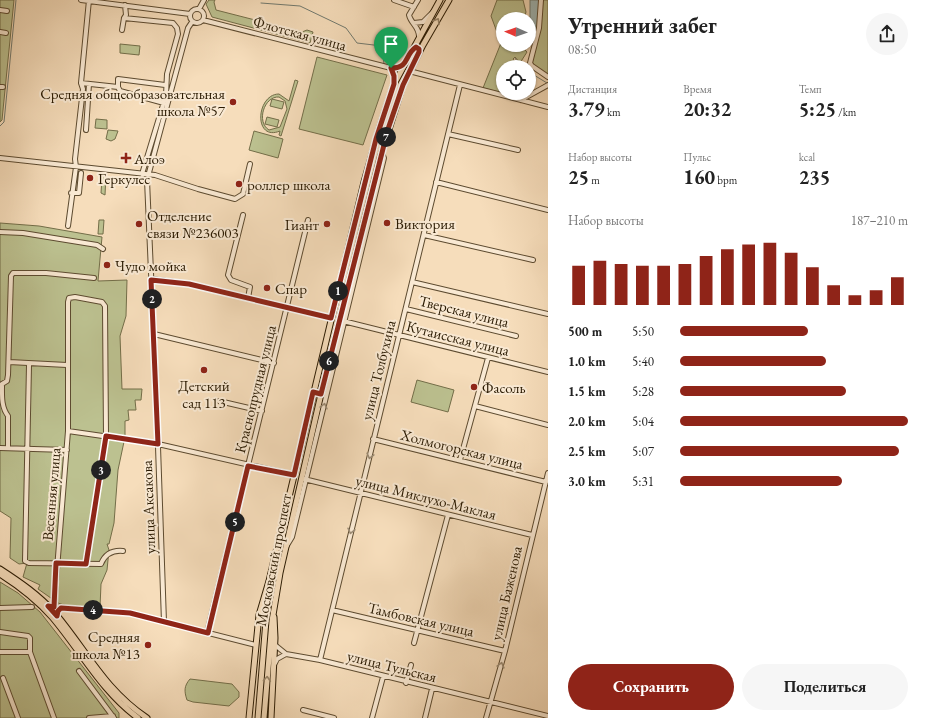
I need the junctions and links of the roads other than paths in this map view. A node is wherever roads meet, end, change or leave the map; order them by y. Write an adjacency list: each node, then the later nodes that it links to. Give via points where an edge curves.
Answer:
1 (81, 0): 2 (street)
2 (89, 0): 9 (street); 31 (street)
3 (204, 0): 11 (street)
4 (394, 0): 10 (street)
5 (418, 0): 10 (street)
6 (440, 0): 14 (main road, Московский проспект)
7 (449, 0): 24 (main road, Московский проспект, one-way to 7)
8 (540, 0): 30 (street, via 539,28 530,63)
9 (125, 5): 15 (street); 16 (street)
10 (414, 7): 19 (street, via 409,15)
11 (199, 9): 15 (street, via 193,10); 17 (street, via 204,13)
12 (0, 10): 13 (street)
13 (7, 11)
14 (434, 11): 19 (street, via 423,22); 23 (main road, Московский проспект)
15 (190, 14): 18 (street)
16 (124, 18): 20 (street); 34 (street, via 166,22 177,28 178,34)
17 (203, 20): 18 (street); 28 (street, Флотская улица)
18 (192, 22): 53 (street, улица Аксакова, via 188,28)
19 (414, 23): 23 (street, via 418,29)
20 (122, 30)
21 (0, 32): 22 (street)
22 (6, 33)
23 (418, 40): 24 (main road, via 418,46); 25 (main road, Московский проспект)
24 (423, 45): 26 (main road, Московский проспект)
25 (413, 49): 26 (main road, via 418,48); 27 (main road, Московский проспект)
26 (419, 52): 29 (main road, Московский проспект)
27 (407, 60): 28 (street, via 400,67); 33 (main road, Московский проспект)
28 (391, 68): 33 (street)
29 (409, 71): 35 (street); 46 (main road, Московский проспект)
30 (548, 77)
31 (81, 83): 32 (street); 50 (street, via 83,86)
32 (89, 84): 37 (street); 43 (street)
33 (394, 84): 45 (main road, Московский проспект)
34 (165, 85): 37 (street, via 118,79); 41 (street)
35 (460, 85): 39 (street); 44 (street, улица Толбухина)
36 (548, 85): 38 (street)
37 (118, 87): 41 (street, via 120,92)
38 (536, 92)
39 (496, 94)
40 (521, 100): 42 (street)
41 (164, 103): 52 (street)
42 (548, 107)
43 (86, 130)
44 (448, 134): 47 (street); 54 (street, улица Толбухина)
45 (376, 139): 46 (main road); 71 (main road, Московский проспект)
46 (385, 141): 72 (main road, Московский проспект)
47 (518, 150)
48 (1, 158): 50 (street)
49 (250, 164): 53 (street, via 243,194 235,199 155,175)
50 (76, 167): 52 (street); 55 (street)
51 (81, 174): 55 (street, via 79,193)
52 (142, 174): 53 (street)
53 (148, 176): 65 (street, улица Аксакова)
54 (436, 182): 56 (street); 61 (street, улица Толбухина)
55 (71, 193): 59 (street)
56 (548, 210)
57 (243, 215): 67 (street, via 228,275 231,280 250,287)
58 (308, 220): 68 (street, Краснопрудная улица)
59 (68, 226)
60 (0, 232): 62 (street, via 23,233)
61 (424, 235): 63 (street); 66 (street, улица Толбухина)
62 (103, 248)
63 (533, 260)
64 (94, 278): 77 (street, via 13,273)
65 (151, 280): 67 (street, via 189,284); 73 (street, улица Аксакова)
66 (412, 282): 69 (street, улица Толбухина); 70 (street)
67 (248, 298): 68 (street)
68 (287, 307): 71 (street); 78 (street, Краснопрудная улица)
69 (406, 309): 74 (street, улица Толбухина); 75 (street, Тверская улица)
70 (548, 314)
71 (331, 318): 84 (main road, Московский проспект)
72 (342, 320): 74 (street, Кутаисская улица); 81 (main road, Московский проспект)
73 (154, 334): 78 (street); 94 (street, улица Аксакова)
74 (400, 336): 76 (street, Кутаисская улица); 92 (street, улица Толбухина)
75 (516, 336)
76 (488, 358): 82 (street, Кутаисская улица); 87 (street)
77 (9, 362): 79 (street); 83 (street, via 6,382)
78 (274, 363): 88 (street, Краснопрудная улица)
79 (29, 364): 80 (street); 97 (street)
80 (67, 365): 90 (street, Весенняя улица); 91 (street, Весенняя улица, via 69,298 102,302 105,306)
81 (330, 370): 85 (main road, Московский проспект); 93 (street, one-way to 81)
82 (548, 372)
83 (1, 384): 96 (street, via 5,412 8,416)
84 (313, 392): 85 (main road); 103 (main road, Московский проспект)
85 (321, 394): 93 (main road, Московский проспект)
86 (219, 401): 88 (street)
87 (474, 406): 89 (street); 99 (street)
88 (262, 411): 100 (street, Краснопрудная улица)
89 (548, 425)
90 (68, 431): 91 (street); 98 (street, Весенняя улица)
91 (106, 436): 94 (street); 112 (street)
92 (374, 439): 99 (street, Холмогорская улица); 107 (street, улица Толбухина, one-way to 107)
93 (312, 441): 101 (street); 104 (main road, Московский проспект)
94 (158, 444): 100 (street); 124 (street, улица Аксакова)
95 (0, 448): 96 (street)
96 (8, 448): 97 (street)
97 (27, 449): 98 (street); 111 (street, via 25,561)
98 (67, 450): 111 (street, Весенняя улица)
99 (460, 460): 106 (street, Холмогорская улица)
100 (248, 466): 103 (street); 127 (street, Краснопрудная улица)
101 (308, 472): 104 (street); 105 (street)
102 (548, 473): 106 (street, улица Баженова)
103 (294, 475): 115 (main road, Московский проспект)
104 (304, 479): 105 (street, улица Миклухо-Маклая); 121 (main road, Московский проспект)
105 (314, 481): 107 (street, улица Миклухо-Маклая)
106 (546, 482): 109 (street, улица Баженова)
107 (360, 493): 108 (street, улица Миклухо-Маклая); 122 (street, улица Толбухина, one-way to 122)
108 (448, 515): 109 (street, улица Миклухо-Маклая); 125 (street)
109 (532, 535): 131 (street, улица Баженова)
110 (123, 551): 112 (street, via 115,550 104,557 101,564)
111 (56, 563): 112 (street); 118 (street, Весенняя улица)
112 (86, 564)
113 (0, 569): 116 (main road)
114 (0, 574): 150 (main road, via 44,608 104,687)
115 (269, 581): 129 (main road, via 261,605); 153 (main road, Московский проспект)
116 (48, 606): 118 (street); 123 (main road)
117 (32, 607): 119 (street)
118 (54, 607): 120 (street)
119 (0, 608)
120 (61, 608): 123 (street); 124 (street, via 124,612)
121 (273, 608): 130 (main road); 154 (main road, Московский проспект, one-way to 121)
122 (332, 610): 125 (street, Тамбовская улица); 135 (street, улица Толбухина)
123 (57, 616): 151 (main road, via 104,680 120,697)
124 (164, 622): 127 (street)
125 (419, 630): 128 (street); 131 (street, Тамбовская улица)
126 (0, 632): 133 (street, via 28,636)
127 (208, 633): 129 (street)
128 (414, 643)
129 (256, 645): 152 (main road)
130 (275, 645): 134 (street); 137 (main road)
131 (505, 651): 143 (street, улица Баженова, one-way to 131)
132 (0, 652): 133 (street)
133 (30, 652): 148 (street)
134 (286, 654): 135 (street, улица Тульская); 137 (street, via 276,658)
135 (320, 660): 139 (street, улица Тульская)
136 (412, 664): 141 (street)
137 (274, 665): 155 (main road)
138 (79, 671): 146 (street)
139 (383, 677): 141 (street, улица Тульская); 157 (street)
140 (3, 678): 147 (street)
141 (406, 682): 142 (street, улица Тульская)
142 (432, 689): 143 (street, улица Тульская); 158 (street)
143 (491, 703): 145 (street, улица Тульская); 159 (street, улица Баженова)
144 (303, 710): 156 (street)
145 (548, 716)
146 (114, 717): 149 (street)
147 (18, 718)
148 (54, 718)
149 (88, 718)
150 (138, 718)
151 (147, 718)
152 (249, 718)
153 (258, 718)
154 (264, 718)
155 (271, 718)
156 (334, 718)
157 (372, 718)
158 (425, 718)
159 (486, 718)

